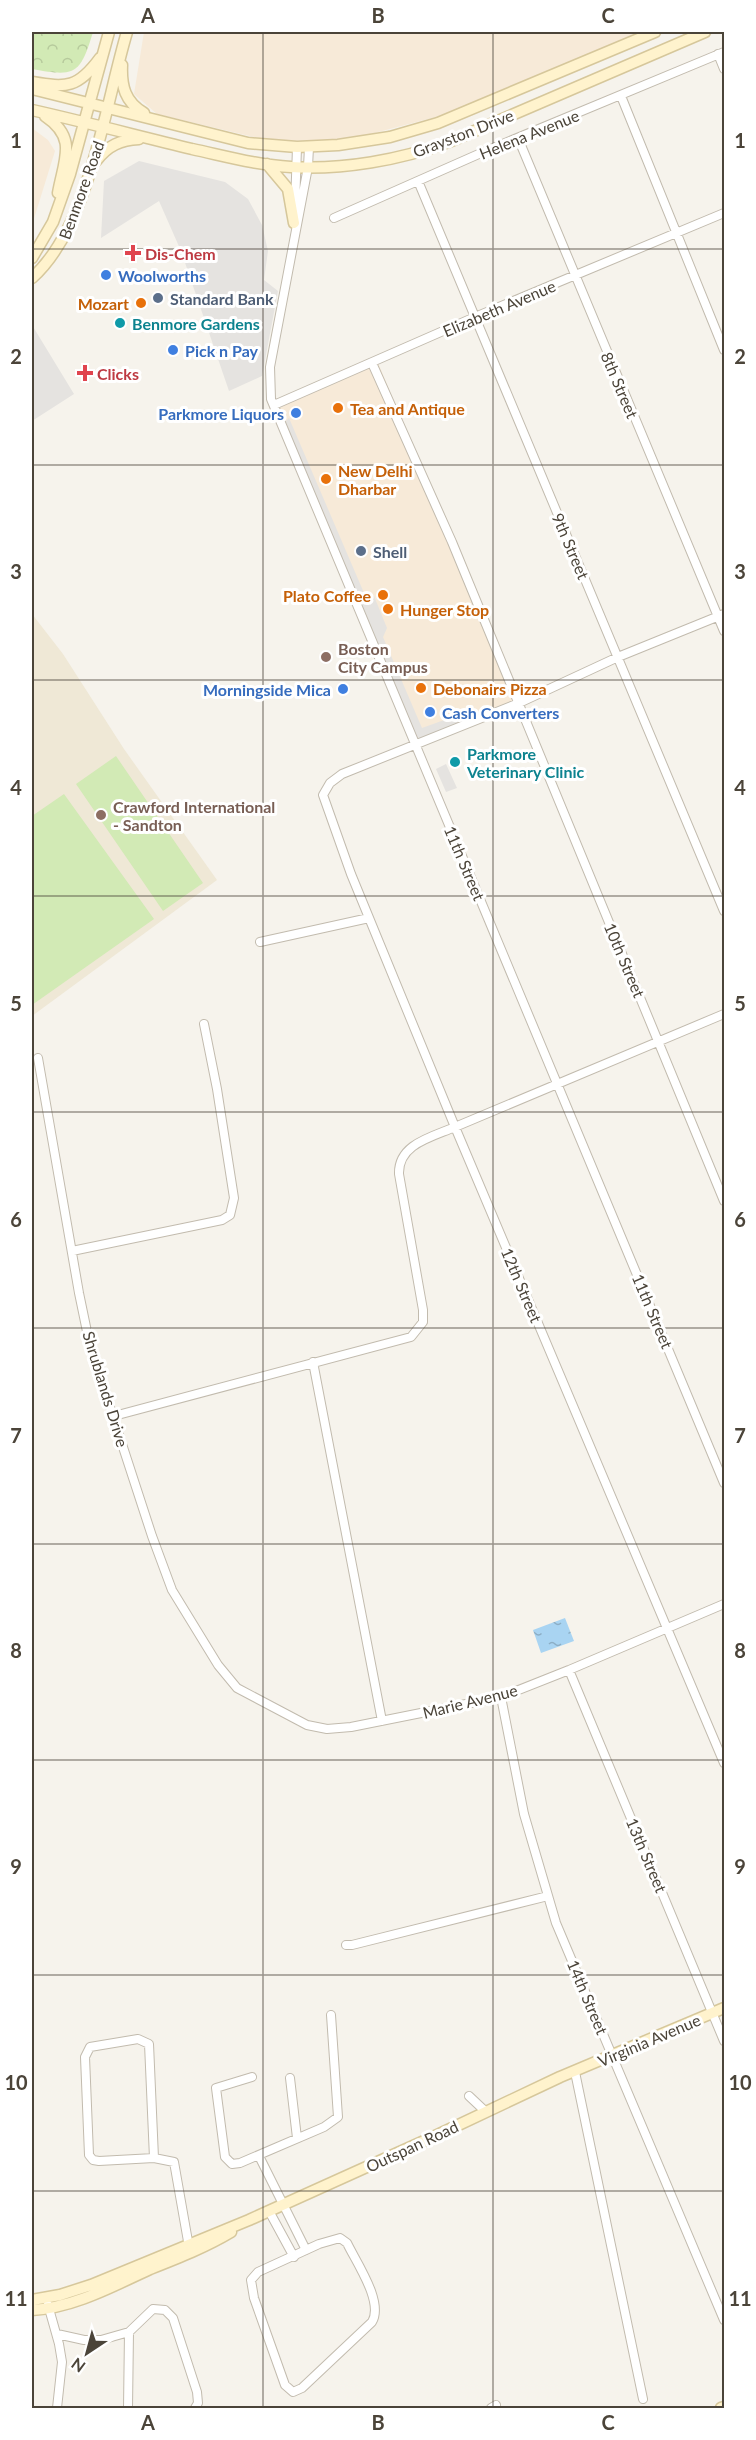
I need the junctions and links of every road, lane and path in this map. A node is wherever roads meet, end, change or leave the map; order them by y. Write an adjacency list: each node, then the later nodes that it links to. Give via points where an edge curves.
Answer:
1 (109, 32): 6 (main road, Benmore Road)
2 (127, 32): 5 (main road)
3 (655, 32): 20 (main road, Grayston Drive, via 429,126 368,141)
4 (705, 32): 23 (main road, Grayston Drive, via 439,146 376,160)
5 (123, 44): 13 (main road, Benmore Road); 15 (main road, via 124,93 134,107)
6 (104, 52): 9 (main road, via 73,85); 12 (main road, Benmore Road)
7 (721, 53): 8 (street); 11 (street, Helena Avenue)
8 (724, 69)
9 (32, 82)
10 (32, 88): 12 (main road, Grayston Drive)
11 (621, 96): 19 (street, Helena Avenue); 30 (street)
12 (90, 104): 13 (main road, Grayston Drive); 16 (main road, Benmore Road)
13 (108, 108): 15 (main road, Grayston Drive); 17 (main road, Benmore Road)
14 (34, 110): 16 (main road, Grayston Drive); 28 (main road, via 56,123 66,140)
15 (154, 119): 20 (main road, Grayston Drive, via 239,141)
16 (85, 122): 17 (main road, Grayston Drive); 28 (main road, Benmore Road)
17 (103, 127): 18 (main road, Grayston Drive); 24 (main road, Benmore Road)
18 (146, 138): 21 (main road, Grayston Drive); 24 (main road, via 111,146)
19 (518, 138): 25 (street, Helena Avenue); 32 (street, 8th Street)
20 (303, 147): 22 (street, 11th Street); 23 (street, 11th Street)
21 (267, 164): 22 (main road, Grayston Drive); 29 (main road, via 288,189)
22 (296, 167): 23 (main road, Grayston Drive); 29 (street, 11th Street)
23 (308, 167): 29 (street, 11th Street)
24 (90, 170): 33 (main road, Benmore Road, via 61,244)
25 (418, 181): 27 (street, Helena Avenue); 34 (street, 9th Street)
26 (724, 213): 30 (street, Elizabeth Avenue)
27 (334, 218)
28 (53, 222): 31 (main road, Benmore Road)
29 (295, 228): 37 (street, 11th Street, via 270,367)
30 (676, 234): 32 (street, Elizabeth Avenue); 35 (street)
31 (32, 258)
32 (575, 276): 34 (street, Elizabeth Avenue); 38 (street, 8th Street)
33 (32, 278)
34 (475, 317): 36 (street, Elizabeth Avenue); 40 (street, 9th Street)
35 (724, 350)
36 (372, 363): 37 (street, Elizabeth Avenue); 41 (street)
37 (274, 405): 42 (street, 11th Street)
38 (721, 615): 39 (street, 8th Street); 40 (street)
39 (724, 631)
40 (618, 657): 41 (street); 43 (street, 9th Street)
41 (519, 703): 42 (street); 48 (street, 10th Street)
42 (416, 746): 44 (street, 12th Street, via 336,776 324,792); 50 (street, 11th Street)
43 (724, 911)
44 (369, 918): 45 (street); 51 (street, 12th Street)
45 (260, 942)
46 (724, 1014): 48 (street)
47 (204, 1024): 53 (street, via 234,1198 230,1215 222,1220)
48 (660, 1042): 50 (street); 52 (street, 10th Street)
49 (38, 1058): 53 (street, Shrublands Drive)
50 (558, 1085): 51 (street); 56 (street, 11th Street)
51 (455, 1127): 54 (street, via 412,1146 402,1157 399,1174 423,1322 407,1339); 58 (street, 12th Street)
52 (724, 1201)
53 (72, 1251): 55 (street, Shrublands Drive, via 90,1346)
54 (313, 1362): 55 (street); 62 (street)
55 (114, 1416): 60 (street, Shrublands Drive, via 172,1590 218,1665)
56 (724, 1483)
57 (724, 1604): 58 (street, Marie Avenue)
58 (667, 1628): 59 (street, Marie Avenue); 63 (street, 12th Street)
59 (569, 1670): 61 (street, Marie Avenue); 67 (street, 13th Street)
60 (244, 1693): 62 (street, Marie Avenue, via 318,1728 337,1730)
61 (501, 1696): 62 (street, Marie Avenue); 64 (street, 14th Street, via 524,1814)
62 (382, 1721)
63 (724, 1763)
64 (548, 1896): 65 (street); 70 (street, 14th Street)
65 (346, 1945)
66 (724, 2008): 67 (main road, Virginia Avenue)
67 (712, 2013): 69 (street, 13th Street); 70 (main road, Virginia Avenue)
68 (331, 2015): 76 (street, via 338,2117)
69 (724, 2041)
70 (613, 2055): 71 (main road, Virginia Avenue); 87 (street, 14th Street)
71 (574, 2072): 75 (main road, Outspan Road); 90 (street)
72 (252, 2077): 77 (street, via 216,2088 226,2160 235,2164)
73 (290, 2078): 76 (street)
74 (469, 2096): 75 (street)
75 (486, 2112): 79 (main road, Outspan Road)
76 (297, 2138): 77 (street)
77 (259, 2156): 79 (street)
78 (154, 2158): 78 (street, via 148,2044 138,2039 90,2047 85,2057 89,2155 99,2161); 81 (street, via 175,2163)
79 (284, 2204): 80 (main road, Outspan Road); 82 (street)
80 (269, 2211): 81 (main road, Outspan Road); 83 (street)
81 (190, 2248): 85 (main road, Outspan Road)
82 (306, 2250): 83 (street); 83 (street, via 335,2239 345,2240 377,2310 372,2322 293,2392 285,2385 251,2284 256,2273)
83 (294, 2257)
84 (32, 2300): 85 (main road, Outspan Road)
85 (48, 2303): 86 (main road, Outspan Road); 89 (street)
86 (32, 2310)
87 (724, 2320)
88 (129, 2332): 89 (street, via 95,2340); 92 (street); 93 (street, via 153,2309 170,2314 197,2392)
89 (57, 2334): 91 (street, via 62,2362)
90 (643, 2399)
91 (57, 2409)
92 (128, 2409)
93 (195, 2409)

